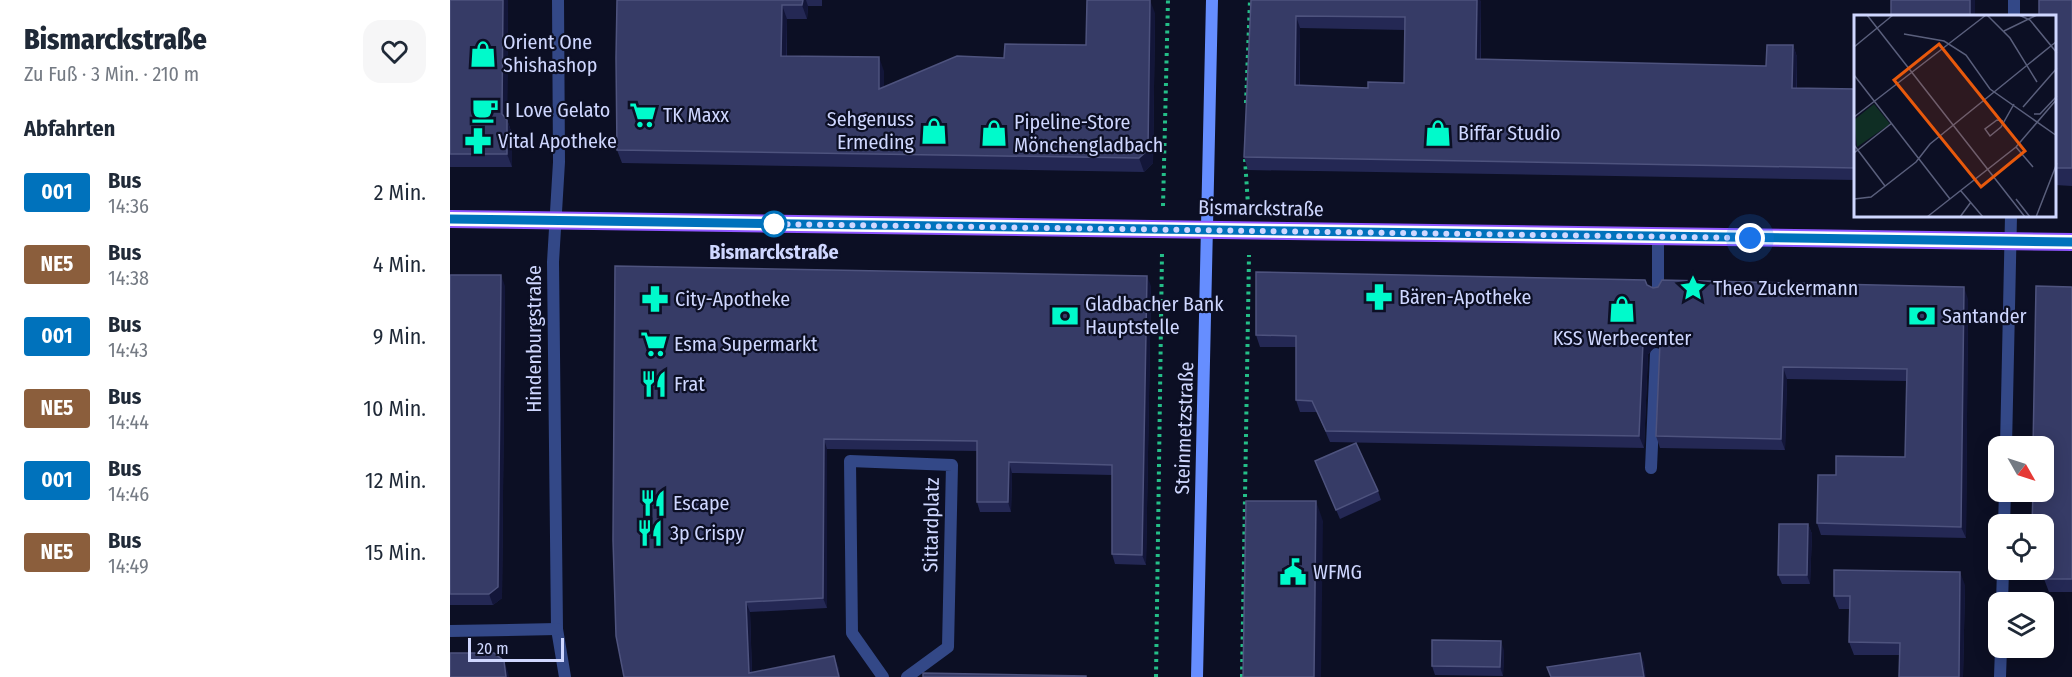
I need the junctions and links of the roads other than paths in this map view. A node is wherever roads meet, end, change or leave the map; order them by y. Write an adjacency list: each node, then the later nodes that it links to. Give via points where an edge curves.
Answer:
1 (558, 0): 7 (street, Hindenburgstraße, via 559,162)
2 (1212, 0): 8 (main road, Steinmetzstraße)
3 (2014, 0): 4 (street)
4 (2013, 15)
5 (2011, 218): 10 (street)
6 (450, 219): 7 (main road, Bismarckstraße)
7 (555, 219): 8 (main road, Bismarckstraße); 16 (street, Hindenburgstraße)
8 (1209, 230): 9 (main road, Bismarckstraße); 22 (main road, Steinmetzstraße)
9 (1658, 237): 10 (main road, Bismarckstraße); 12 (street)
10 (2010, 241): 11 (main road, Bismarckstraße); 14 (street)
11 (2072, 242)
12 (1658, 292)
13 (1656, 354): 15 (street)
14 (2006, 436)
15 (1651, 468)
16 (557, 629): 17 (street); 19 (street, Hindenburgstraße)
17 (450, 631)
18 (2001, 658): 23 (street)
19 (565, 677)
20 (883, 677): 21 (street, Sittardplatz, via 852,633 850,461 952,465 948,647)
21 (907, 677)
22 (1197, 677)
23 (2000, 677)

